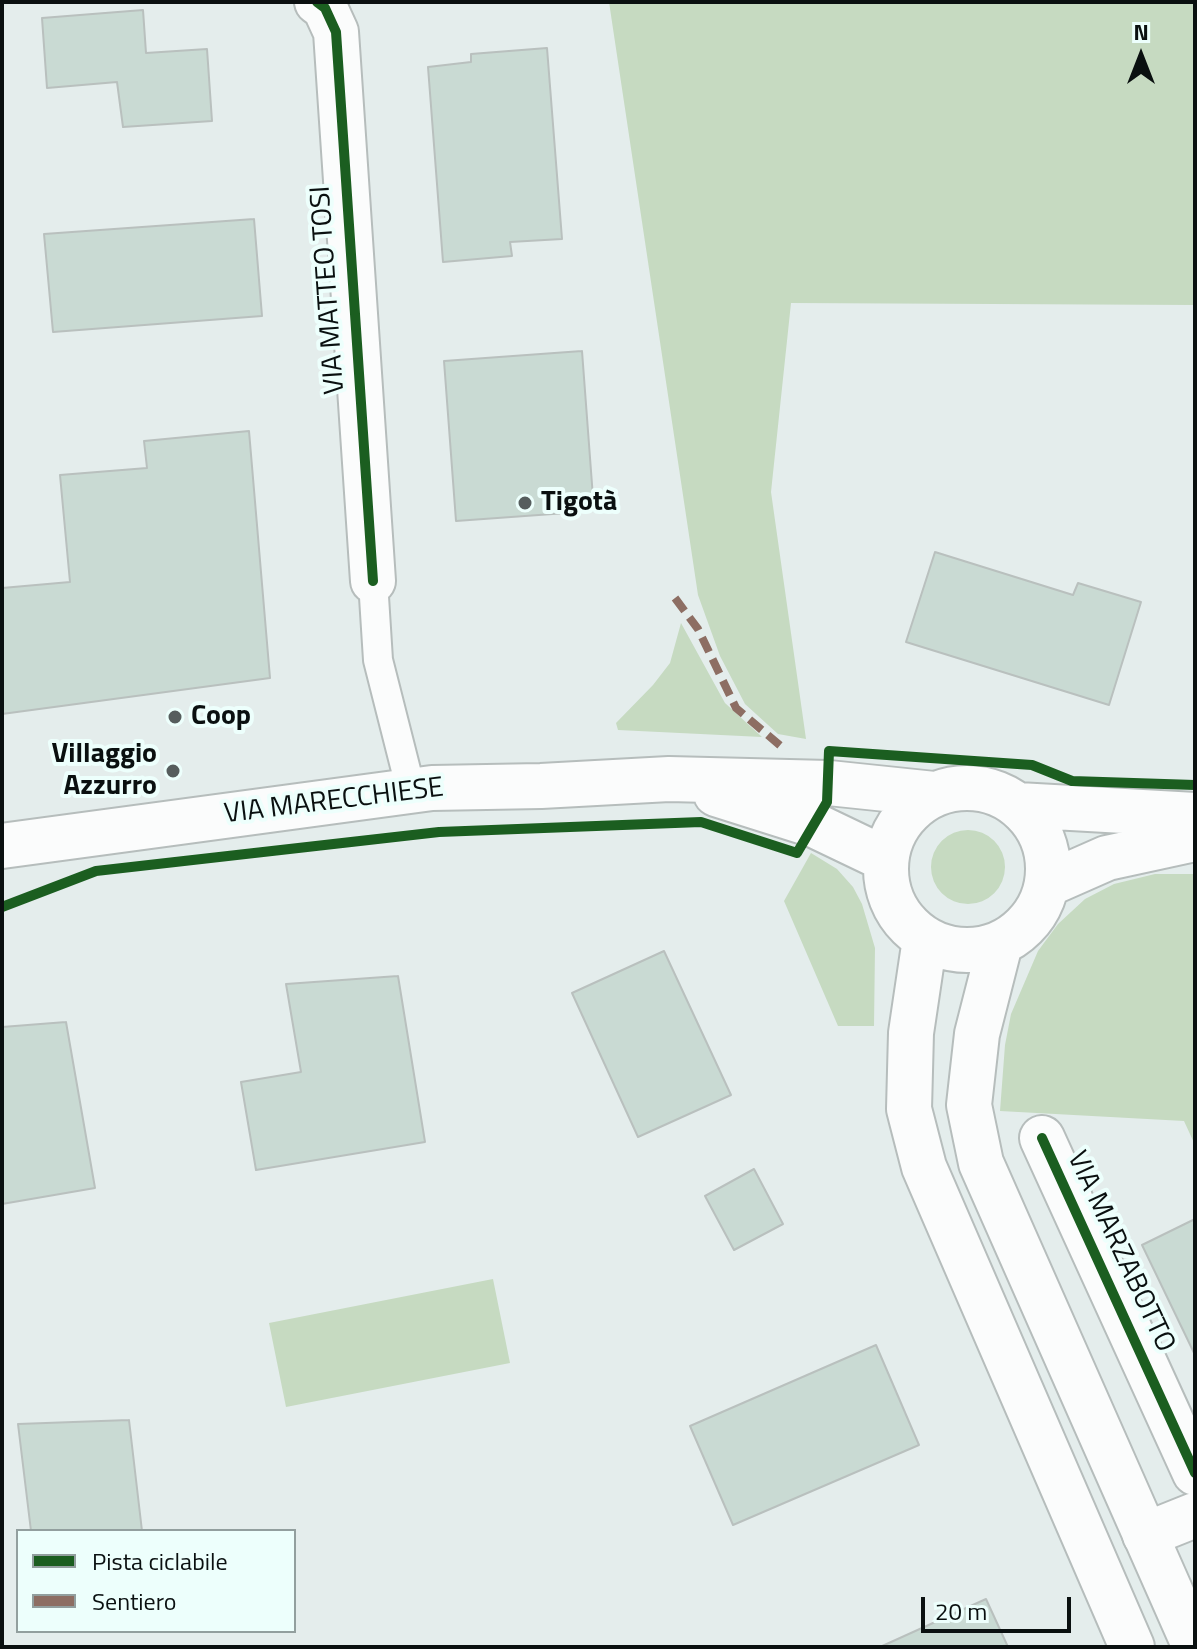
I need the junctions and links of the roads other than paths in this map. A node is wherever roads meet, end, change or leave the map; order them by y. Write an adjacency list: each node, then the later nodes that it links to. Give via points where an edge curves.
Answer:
1 (317, 2): 2 (main road, VIA MATTEO TOSI, via 336,32)
2 (373, 581): 4 (lane, via 378,660)
3 (669, 779): 4 (main road, VIA MARECCHIESE); 5 (main road, VIA MARECCHIESE, via 829,783); 10 (main road, VIA MARECCHIESE, via 814,825)
4 (411, 790): 9 (main road, VIA MARECCHIESE)
5 (934, 794): 6 (main road, via 979,788); 10 (main road, via 904,817)
6 (1018, 805): 7 (main road); 11 (main road, via 1042,835 1049,858)
7 (1195, 815)
8 (1195, 839): 11 (main road, via 1107,858)
9 (2, 846)
10 (885, 859): 12 (main road, via 895,907)
11 (1048, 884): 13 (main road, via 1033,918)
12 (925, 939): 13 (main road, via 967,951); 18 (main road, via 911,1033 909,1109 924,1167)
13 (1000, 944): 17 (main road, via 977,1034 969,1105 981,1163)
14 (1042, 1138): 15 (main road, VIA MARZABOTTO)
15 (1195, 1473)
16 (1195, 1515): 17 (main road)
17 (1145, 1535): 19 (main road)
18 (1132, 1647)
19 (1195, 1647)

